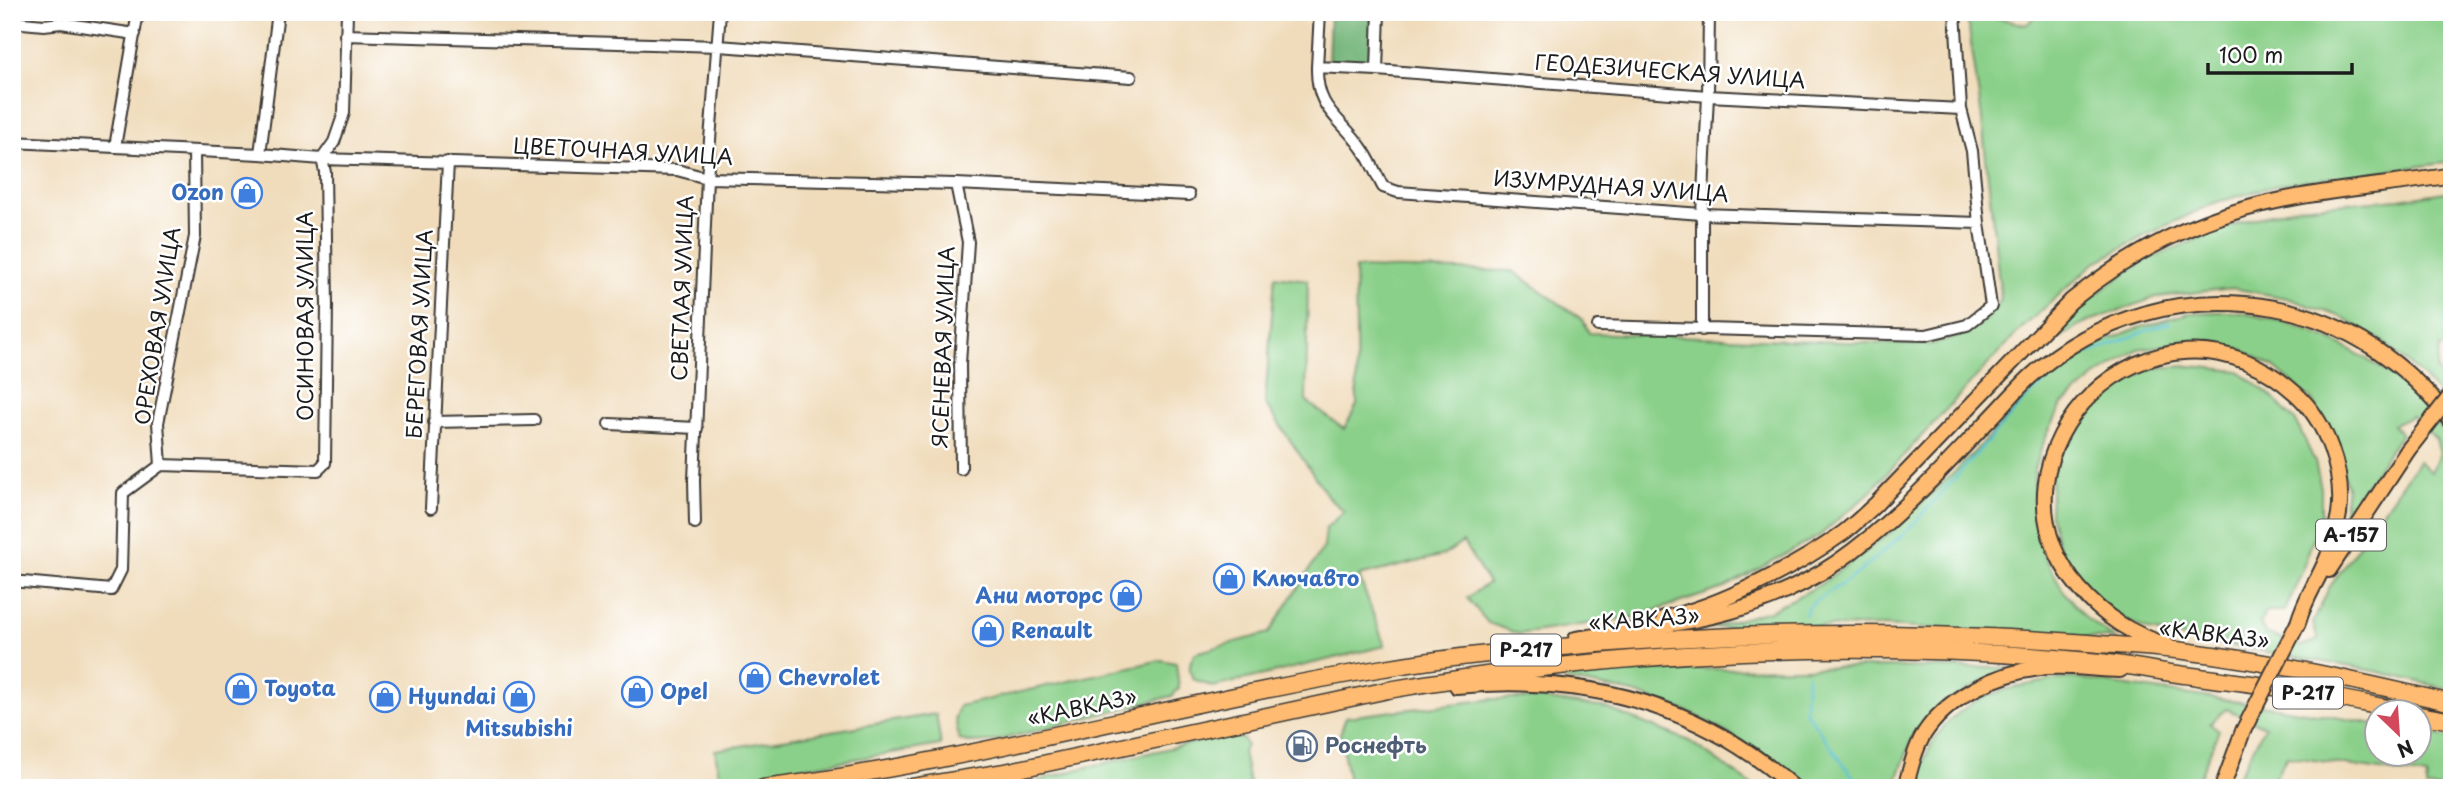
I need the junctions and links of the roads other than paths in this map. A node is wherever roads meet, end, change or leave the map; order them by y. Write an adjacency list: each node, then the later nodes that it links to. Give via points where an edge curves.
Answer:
1 (138, 12): 10 (street)
2 (278, 12): 21 (street)
3 (346, 12): 11 (street)
4 (720, 12): 12 (street, СВЕТЛАЯ УЛИЦА)
5 (1320, 12): 13 (street)
6 (1379, 12): 14 (street)
7 (1709, 12): 16 (street)
8 (1955, 12): 17 (street)
9 (12, 22): 10 (street, via 61,23)
10 (135, 34): 19 (street)
11 (345, 35): 12 (street); 22 (street, via 344,113)
12 (719, 46): 15 (street); 25 (street, СВЕТЛАЯ УЛИЦА)
13 (1317, 66): 14 (street, ГЕОДЕЗИЧЕСКАЯ УЛИЦА); 28 (street, ИЗУМРУДНАЯ УЛИЦА, via 1324,104 1362,148 1383,187 1398,192)
14 (1377, 70): 16 (street, ГЕОДЕЗИЧЕСКАЯ УЛИЦА)
15 (1131, 77)
16 (1708, 96): 17 (street, ГЕОДЕЗИЧЕСКАЯ УЛИЦА); 28 (street)
17 (1961, 108): 29 (street, via 1972,151)
18 (12, 142): 19 (street, ЦВЕТОЧНАЯ УЛИЦА)
19 (116, 147): 20 (street, ЦВЕТОЧНАЯ УЛИЦА)
20 (194, 151): 21 (street, ЦВЕТОЧНАЯ УЛИЦА); 38 (street, ОРЕХОВАЯ УЛИЦА, via 195,236 158,423)
21 (260, 154): 22 (street, ЦВЕТОЧНАЯ УЛИЦА)
22 (322, 159): 23 (street, ЦВЕТОЧНАЯ УЛИЦА); 38 (street, ОСИНОВАЯ УЛИЦА, via 325,463 318,470)
23 (448, 162): 25 (street, ЦВЕТОЧНАЯ УЛИЦА, via 677,170); 34 (street, БЕРЕГОВАЯ УЛИЦА)
24 (2452, 175): 44 (main road, via 2276,201 2180,231 2138,252 2071,300 1843,533 1712,603 1669,617)
25 (707, 178): 26 (street, ЦВЕТОЧНАЯ УЛИЦА); 37 (street, СВЕТЛАЯ УЛИЦА)
26 (956, 184): 27 (street, ЦВЕТОЧНАЯ УЛИЦА); 39 (street, ЯСЕНЕВАЯ УЛИЦА, via 968,242 960,365)
27 (1189, 195)
28 (1702, 214): 29 (street, ИЗУМРУДНАЯ УЛИЦА); 31 (street)
29 (1979, 223): 31 (street, via 1991,306 1968,325 1926,335)
30 (1598, 326): 31 (street)
31 (1702, 330)
32 (2452, 394): 43 (main road, А-157, bridge, via 2408,450)
33 (534, 420): 34 (street)
34 (434, 422): 40 (street, БЕРЕГОВАЯ УЛИЦА)
35 (2452, 422): 44 (main road, via 2403,369 2329,323 2250,303 2153,310 2104,327 2064,350 2030,377 1909,503 1861,544 1799,585 1718,617)
36 (608, 424): 37 (street)
37 (697, 428): 41 (street, СВЕТЛАЯ УЛИЦА)
38 (161, 465): 42 (street, via 123,493 121,570 111,590)
39 (961, 469)
40 (431, 508)
41 (695, 523)
42 (12, 581)
43 (2298, 623): 45 (main road, via 2304,601 2326,563 2339,513 2336,471 2318,420 2280,380 2252,365 2225,354 2161,354 2108,380 2071,419 2049,467 2047,519 2069,576 2110,619 2131,632); 54 (main road, А-157, bridge)
44 (1509, 651): 45 (highway, «КАВКАЗ» / Р-217, via 1813,632 1982,635); 52 (highway, «КАВКАЗ» / Р-217, via 1316,680)
45 (2188, 651): 49 (highway, «КАВКАЗ» / Р-217, via 2298,668)
46 (2149, 670): 47 (highway, «КАВКАЗ» / Р-217, via 2039,657 1792,651 1553,667); 48 (highway, «КАВКАЗ» / Р-217); 59 (main road, via 2042,667 1986,683 1960,698 1928,728)
47 (1388, 690): 53 (highway, «КАВКАЗ» / Р-217); 58 (main road, via 1513,682 1620,695 1697,722 1770,766)
48 (2362, 703)
49 (2452, 703)
50 (2432, 717): 51 (highway)
51 (2452, 721)
52 (1114, 723): 53 (highway, via 1025,749 1019,758 1028,761); 55 (highway, «КАВКАЗ» / Р-217)
53 (1190, 730): 57 (highway, «КАВКАЗ» / Р-217, via 1005,772)
54 (2231, 760): 60 (main road); 61 (main road, А-157)
55 (876, 771): 56 (highway, «КАВКАЗ» / Р-217); 57 (highway, via 964,760 974,765 970,773)
56 (763, 788)
57 (903, 788)
58 (1794, 788)
59 (1905, 788)
60 (2214, 788)
61 (2221, 788)

